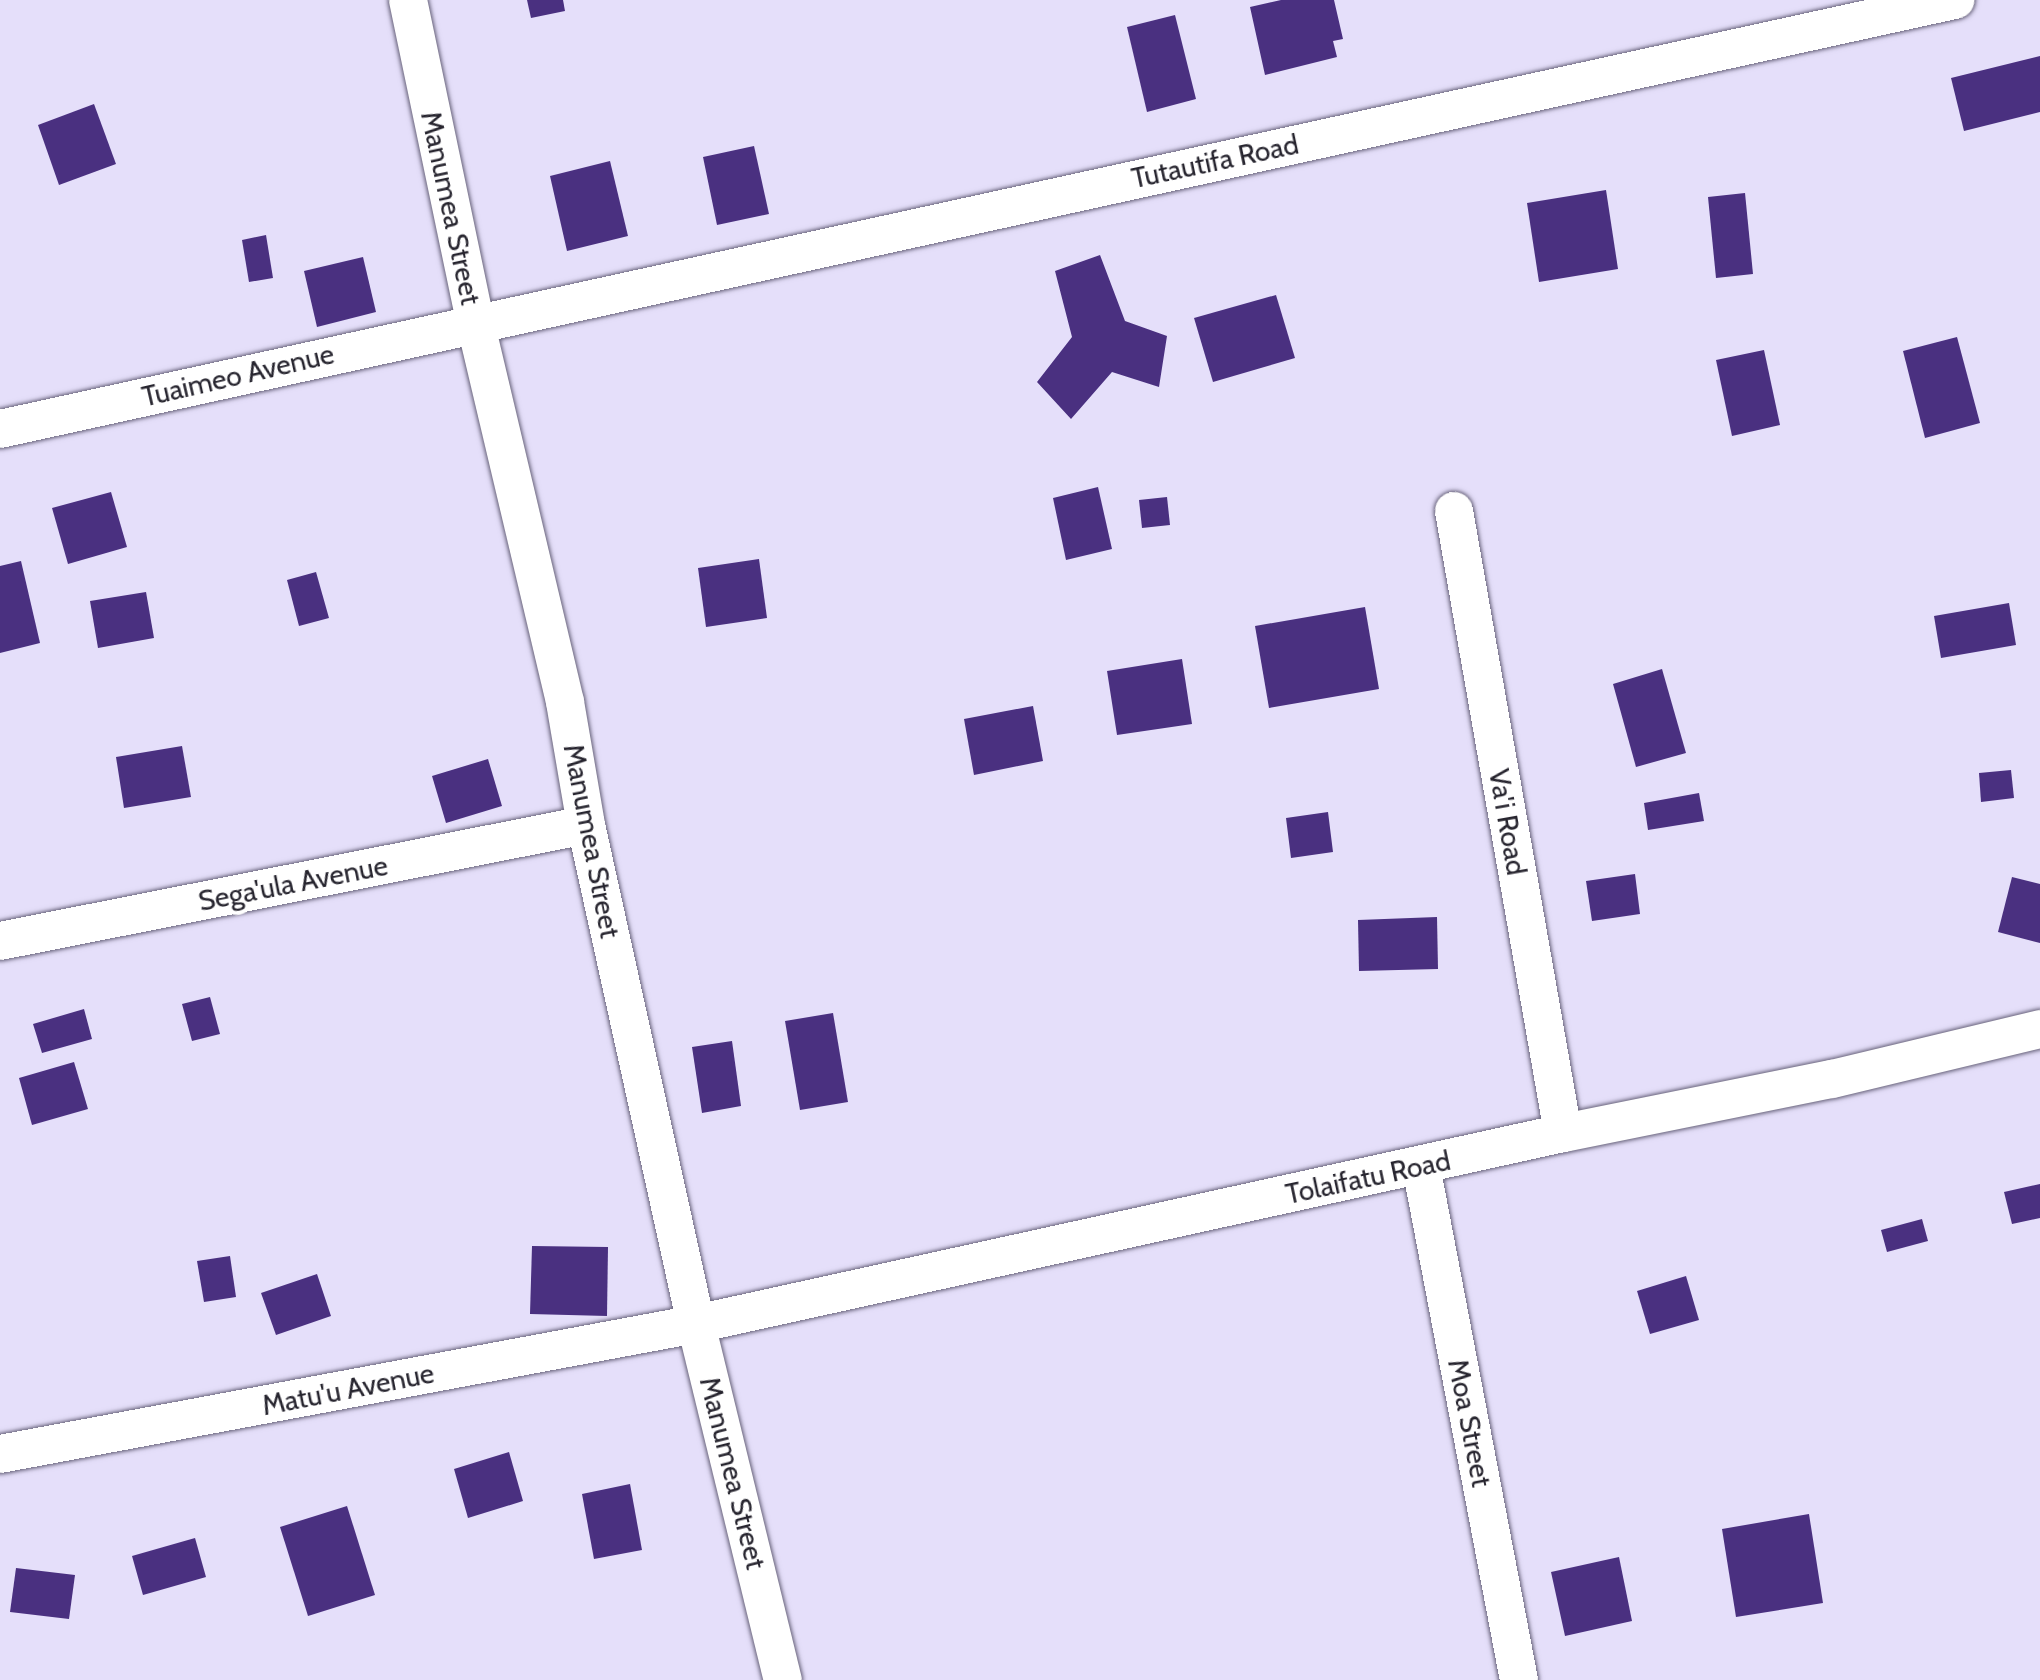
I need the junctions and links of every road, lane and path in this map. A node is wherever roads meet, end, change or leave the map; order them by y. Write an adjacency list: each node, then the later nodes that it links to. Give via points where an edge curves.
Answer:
1 (408, 0): 3 (street, Manumea Street)
2 (1955, 0): 3 (street, Tutautifa Road)
3 (475, 321): 4 (street, Tuaimeo Avenue); 6 (street, Manumea Street, via 565,702)
4 (0, 429)
5 (1454, 511): 9 (street, Va'i Road)
6 (586, 825): 7 (street, Sega'ula Avenue); 11 (street, Manumea Street)
7 (0, 941)
8 (2040, 1029): 9 (street, Tolaifatu Road, via 1832,1079)
9 (1563, 1133): 10 (street, Tolaifatu Road)
10 (1421, 1166): 11 (street, Tolaifatu Road); 14 (street, Moa Street)
11 (696, 1324): 12 (street, Matu'u Avenue); 13 (street, Manumea Street)
12 (0, 1454)
13 (783, 1680)
14 (1519, 1680)

